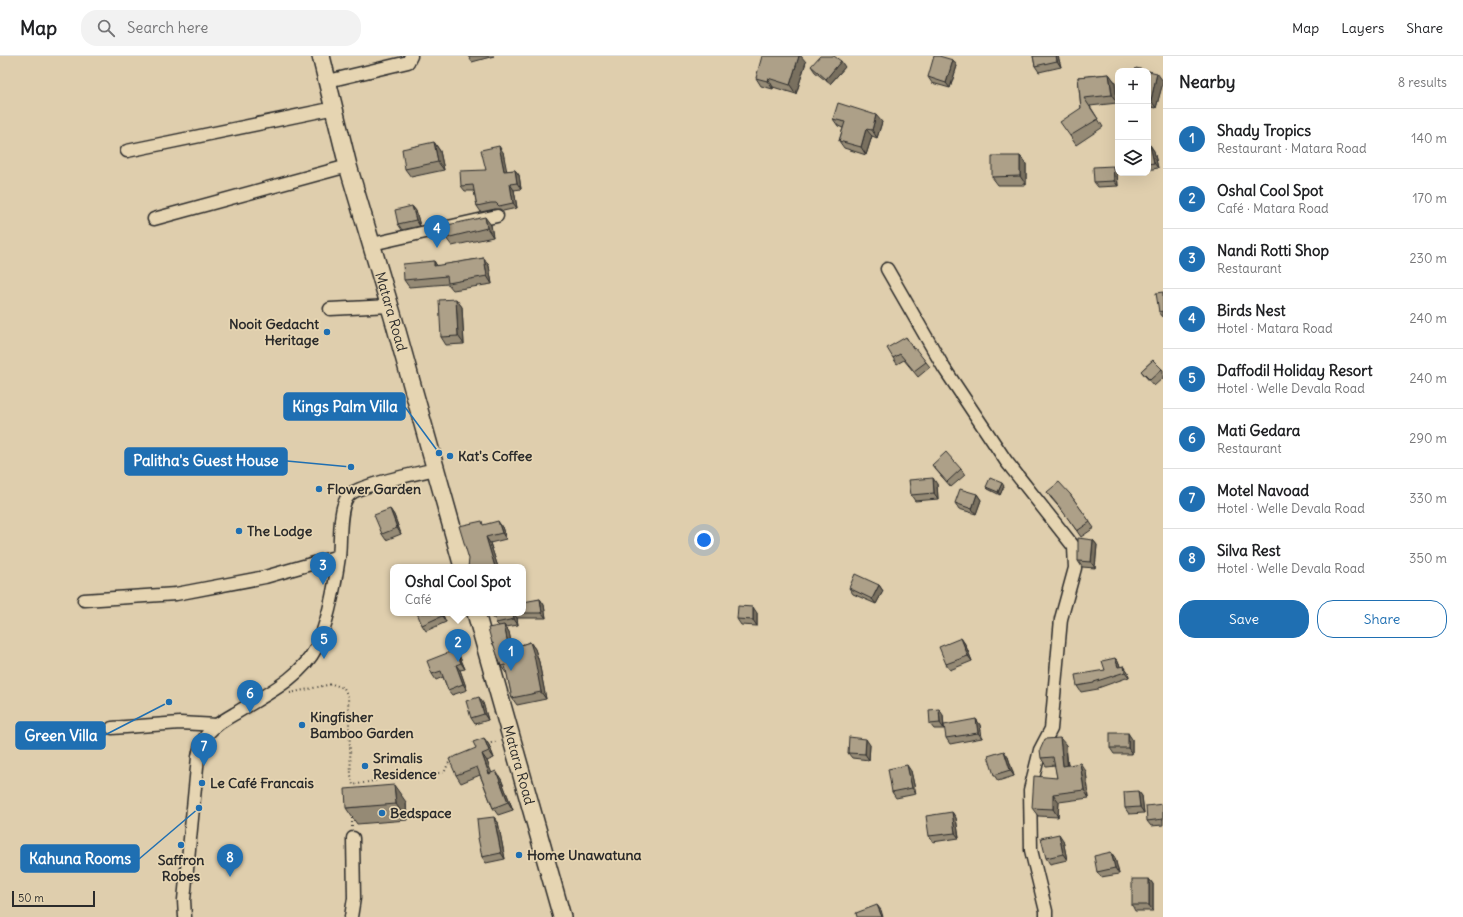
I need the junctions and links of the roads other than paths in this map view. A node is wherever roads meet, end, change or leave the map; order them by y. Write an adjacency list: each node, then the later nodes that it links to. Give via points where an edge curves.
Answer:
1 (321, 56): 3 (highway, Matara Road)
2 (411, 56): 3 (street, via 408,62)
3 (328, 81): 4 (highway, Matara Road)
4 (335, 108): 5 (street); 6 (highway, Matara Road)
5 (127, 151)
6 (348, 166): 8 (street); 9 (highway, Matara Road)
7 (497, 216): 9 (street)
8 (154, 218)
9 (372, 244): 11 (highway, Matara Road)
10 (887, 269): 24 (street, via 944,368 1006,461 1074,547 1075,568 1061,619 1051,729 1040,750 1030,790 1031,850)
11 (390, 306): 12 (street); 13 (highway, Matara Road)
12 (330, 309)
13 (436, 469): 14 (street, via 355,490 348,496 344,505); 15 (highway, Matara Road)
14 (339, 556): 16 (street, via 266,577 176,594); 18 (street, via 329,610 316,648 305,664 284,683)
15 (462, 564)
16 (84, 600)
17 (477, 616): 23 (highway, Matara Road)
18 (217, 725): 19 (street, via 180,723); 21 (street, via 203,740 198,757 184,900)
19 (112, 728)
20 (353, 838): 22 (street, via 354,898)
21 (185, 917)
22 (351, 917)
23 (562, 917)
24 (1046, 917)

